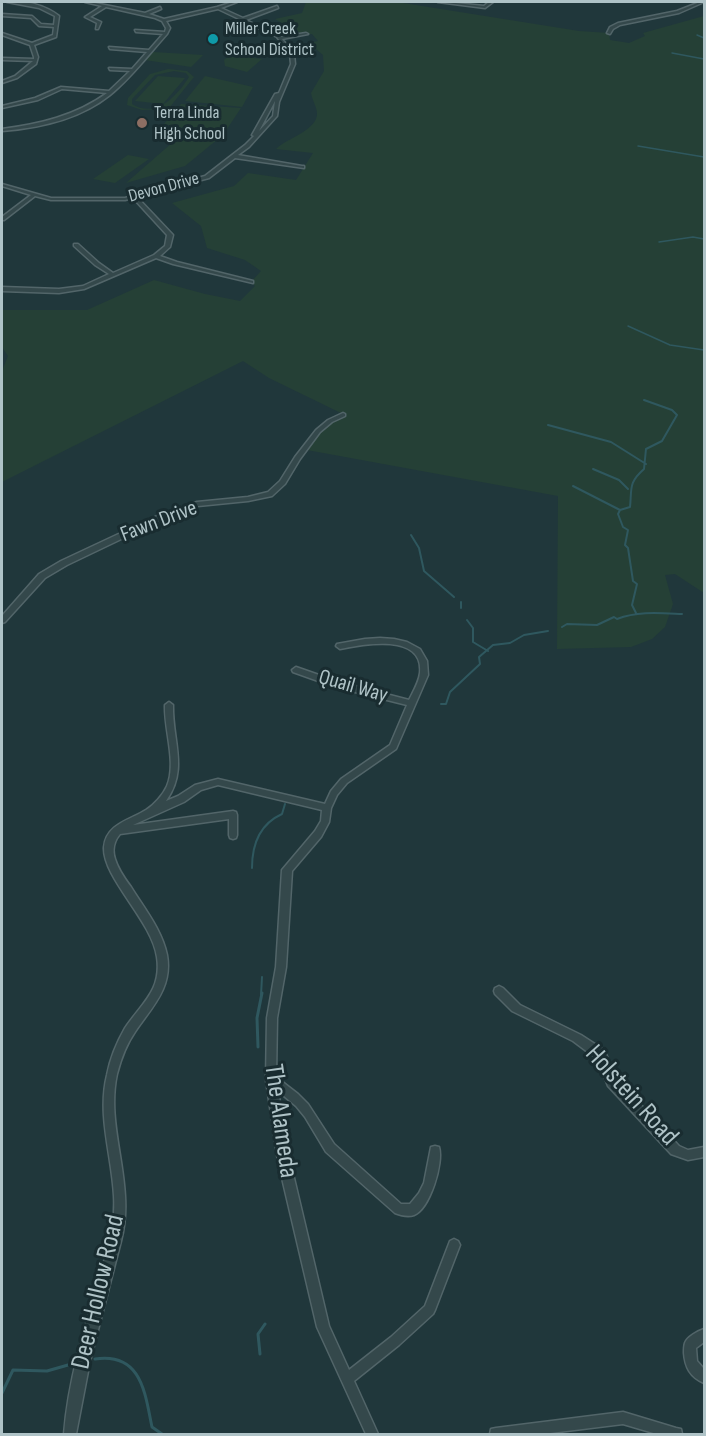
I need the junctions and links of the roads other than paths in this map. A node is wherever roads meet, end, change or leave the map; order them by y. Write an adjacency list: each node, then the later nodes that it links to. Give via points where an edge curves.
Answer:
1 (9, 2): 15 (street, via 50,11 57,16)
2 (87, 2): 7 (street)
3 (235, 2): 10 (street)
4 (440, 2): 5 (street, via 485,7)
5 (491, 2)
6 (702, 2): 19 (street, via 678,12 619,24)
7 (107, 6): 11 (street); 16 (street, via 87,17 99,22)
8 (277, 7): 13 (street)
9 (160, 8): 11 (street)
10 (219, 8): 13 (street); 14 (street)
11 (146, 14): 14 (street)
12 (2, 15): 15 (street, via 32,17 40,26)
13 (244, 19): 22 (street)
14 (164, 20): 18 (street)
15 (55, 26): 23 (street, via 55,36)
16 (97, 28)
17 (136, 31): 18 (street)
18 (166, 33): 25 (street)
19 (609, 33)
20 (2, 34): 23 (street)
21 (306, 34): 22 (street)
22 (281, 38): 31 (street, Devon Drive, via 292,54 293,64)
23 (32, 44): 27 (street)
24 (110, 48): 25 (street)
25 (148, 51): 29 (street)
26 (2, 59): 27 (street)
27 (36, 60): 30 (street, via 16,77)
28 (110, 69): 29 (street)
29 (132, 70): 32 (street)
30 (2, 82)
31 (284, 86): 35 (street, Devon Drive); 35 (street, Devon Drive, via 275,116)
32 (110, 92): 33 (street, via 80,89 27,106); 34 (street, via 92,105 63,117)
33 (2, 109)
34 (2, 130)
35 (247, 146): 36 (street, Devon Drive)
36 (234, 156): 37 (street); 40 (street, Devon Drive, via 207,177)
37 (302, 167)
38 (2, 185): 39 (street, Devon Drive)
39 (33, 196): 40 (street, Devon Drive); 41 (street)
40 (134, 198): 43 (street, via 170,235 167,247)
41 (2, 219)
42 (76, 245): 44 (street)
43 (156, 256): 44 (street); 45 (street)
44 (113, 275): 46 (street, via 71,290)
45 (251, 282)
46 (2, 289)
47 (343, 415): 48 (street, Fawn Drive, via 318,431 283,483 270,494 197,504 159,518 42,576)
48 (2, 620)
49 (340, 646): 51 (street, The Alameda, via 367,640 401,643 417,649 426,663)
50 (296, 670): 51 (street, Quail Way)
51 (411, 703): 53 (street, The Alameda, via 393,747 344,781)
52 (169, 705): 54 (street, via 174,769 170,788)
53 (327, 808): 54 (street, via 218,782 198,787); 58 (street, The Alameda, via 318,834 287,870 281,967 272,1018)
54 (151, 811): 55 (street)
55 (117, 830): 56 (street, via 233,815); 66 (street, Deer Hollow Road, via 110,843 111,865 159,941 163,973 160,990 128,1034 111,1077 109,1105 120,1214)
56 (233, 835)
57 (499, 991): 60 (street, Holstein Road, via 516,1008 597,1052 612,1082 675,1150 688,1155)
58 (271, 1080): 59 (street, via 299,1101 330,1148 399,1209 412,1210 423,1200 433,1172); 64 (street, The Alameda, via 284,1161 320,1316)
59 (435, 1151)
60 (705, 1152)
61 (454, 1245): 64 (street, via 429,1310)
62 (705, 1335): 63 (street, via 690,1346 691,1364)
63 (705, 1377)
64 (348, 1379): 67 (street, The Alameda)
65 (518, 1433): 68 (street); 69 (street, via 623,1418)
66 (70, 1434)
67 (372, 1434)
68 (496, 1434)
69 (676, 1434)

